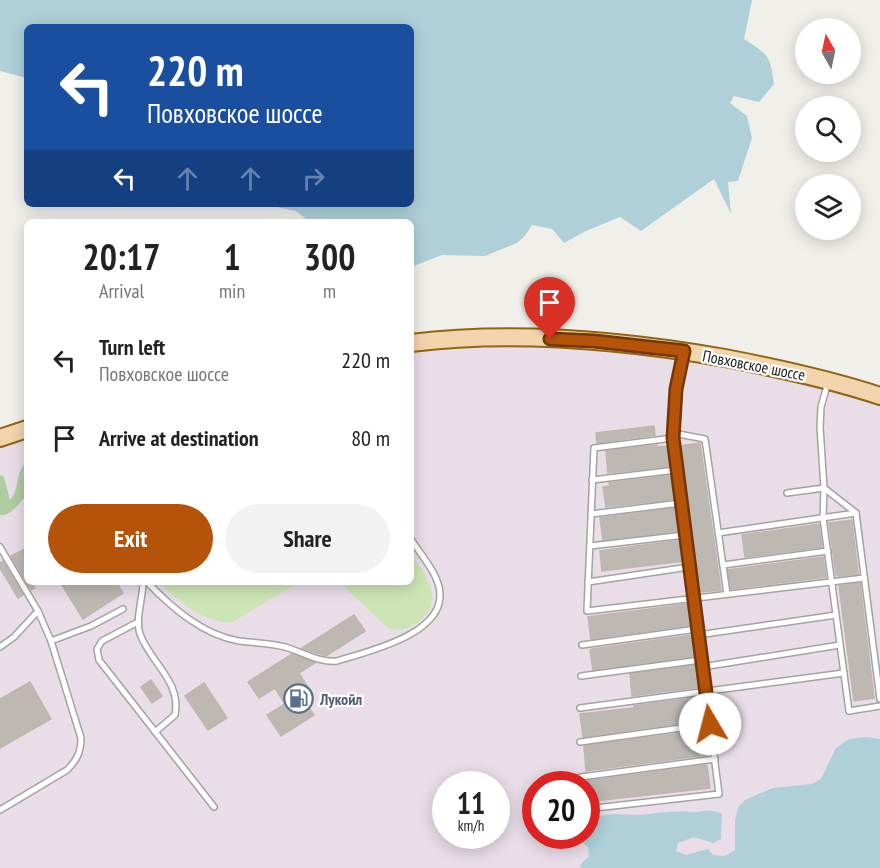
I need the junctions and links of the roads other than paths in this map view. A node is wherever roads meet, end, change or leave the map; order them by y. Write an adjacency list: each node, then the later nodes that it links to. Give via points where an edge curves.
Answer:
1 (414, 343): 2 (main road, Повховское шоссе, via 528,338)
2 (684, 351): 3 (main road, Повховское шоссе); 6 (lane)
3 (829, 380): 4 (main road, Повховское шоссе); 10 (lane, via 820,427)
4 (880, 396)
5 (24, 430): 7 (main road)
6 (673, 435): 8 (lane); 9 (lane, via 594,448); 16 (lane, via 705,439)
7 (0, 438)
8 (676, 470): 9 (lane); 12 (lane)
9 (592, 480): 14 (lane)
10 (824, 488): 11 (lane); 13 (lane); 15 (lane)
11 (787, 493)
12 (681, 503): 14 (lane); 17 (lane)
13 (856, 513): 15 (lane); 24 (lane)
14 (591, 514): 19 (lane)
15 (823, 518): 16 (lane); 21 (lane)
16 (718, 533): 22 (lane)
17 (685, 534): 19 (lane); 23 (lane)
18 (414, 544): 28 (lane, via 439,585 439,609 407,636 337,661 326,662 268,643 221,636 192,621)
19 (590, 546): 25 (lane)
20 (0, 547): 32 (lane)
21 (828, 551): 22 (lane); 26 (lane)
22 (723, 565): 29 (lane)
23 (689, 567): 25 (lane); 30 (lane)
24 (864, 578): 26 (lane); 42 (lane)
25 (588, 582): 30 (lane, via 587,611)
26 (832, 582): 29 (lane); 33 (lane)
27 (145, 585): 34 (lane)
28 (150, 585)
29 (726, 594): 30 (lane)
30 (693, 598): 35 (lane)
31 (123, 609): 36 (lane)
32 (38, 611): 36 (lane); 39 (lane)
33 (836, 615): 35 (lane); 38 (lane)
34 (138, 622): 50 (lane, via 141,636 170,683 176,703 175,715); 50 (lane, via 102,641 98,654 102,665)
35 (698, 632): 37 (lane); 40 (lane)
36 (51, 641): 56 (lane, via 81,738 81,750 67,770)
37 (582, 645)
38 (840, 645): 41 (lane); 43 (lane)
39 (0, 647)
40 (701, 660): 41 (lane); 44 (lane)
41 (702, 667): 45 (lane)
42 (878, 668): 46 (lane)
43 (844, 673): 45 (lane); 47 (lane, via 849,711)
44 (582, 676)
45 (706, 692): 48 (lane); 49 (lane)
46 (880, 699)
47 (880, 706)
48 (580, 708)
49 (710, 724): 51 (lane); 52 (lane)
50 (155, 732): 54 (lane)
51 (580, 742)
52 (715, 759): 53 (lane); 55 (lane, via 719,794)
53 (600, 774)
54 (213, 807)
55 (600, 807)
56 (0, 810)

